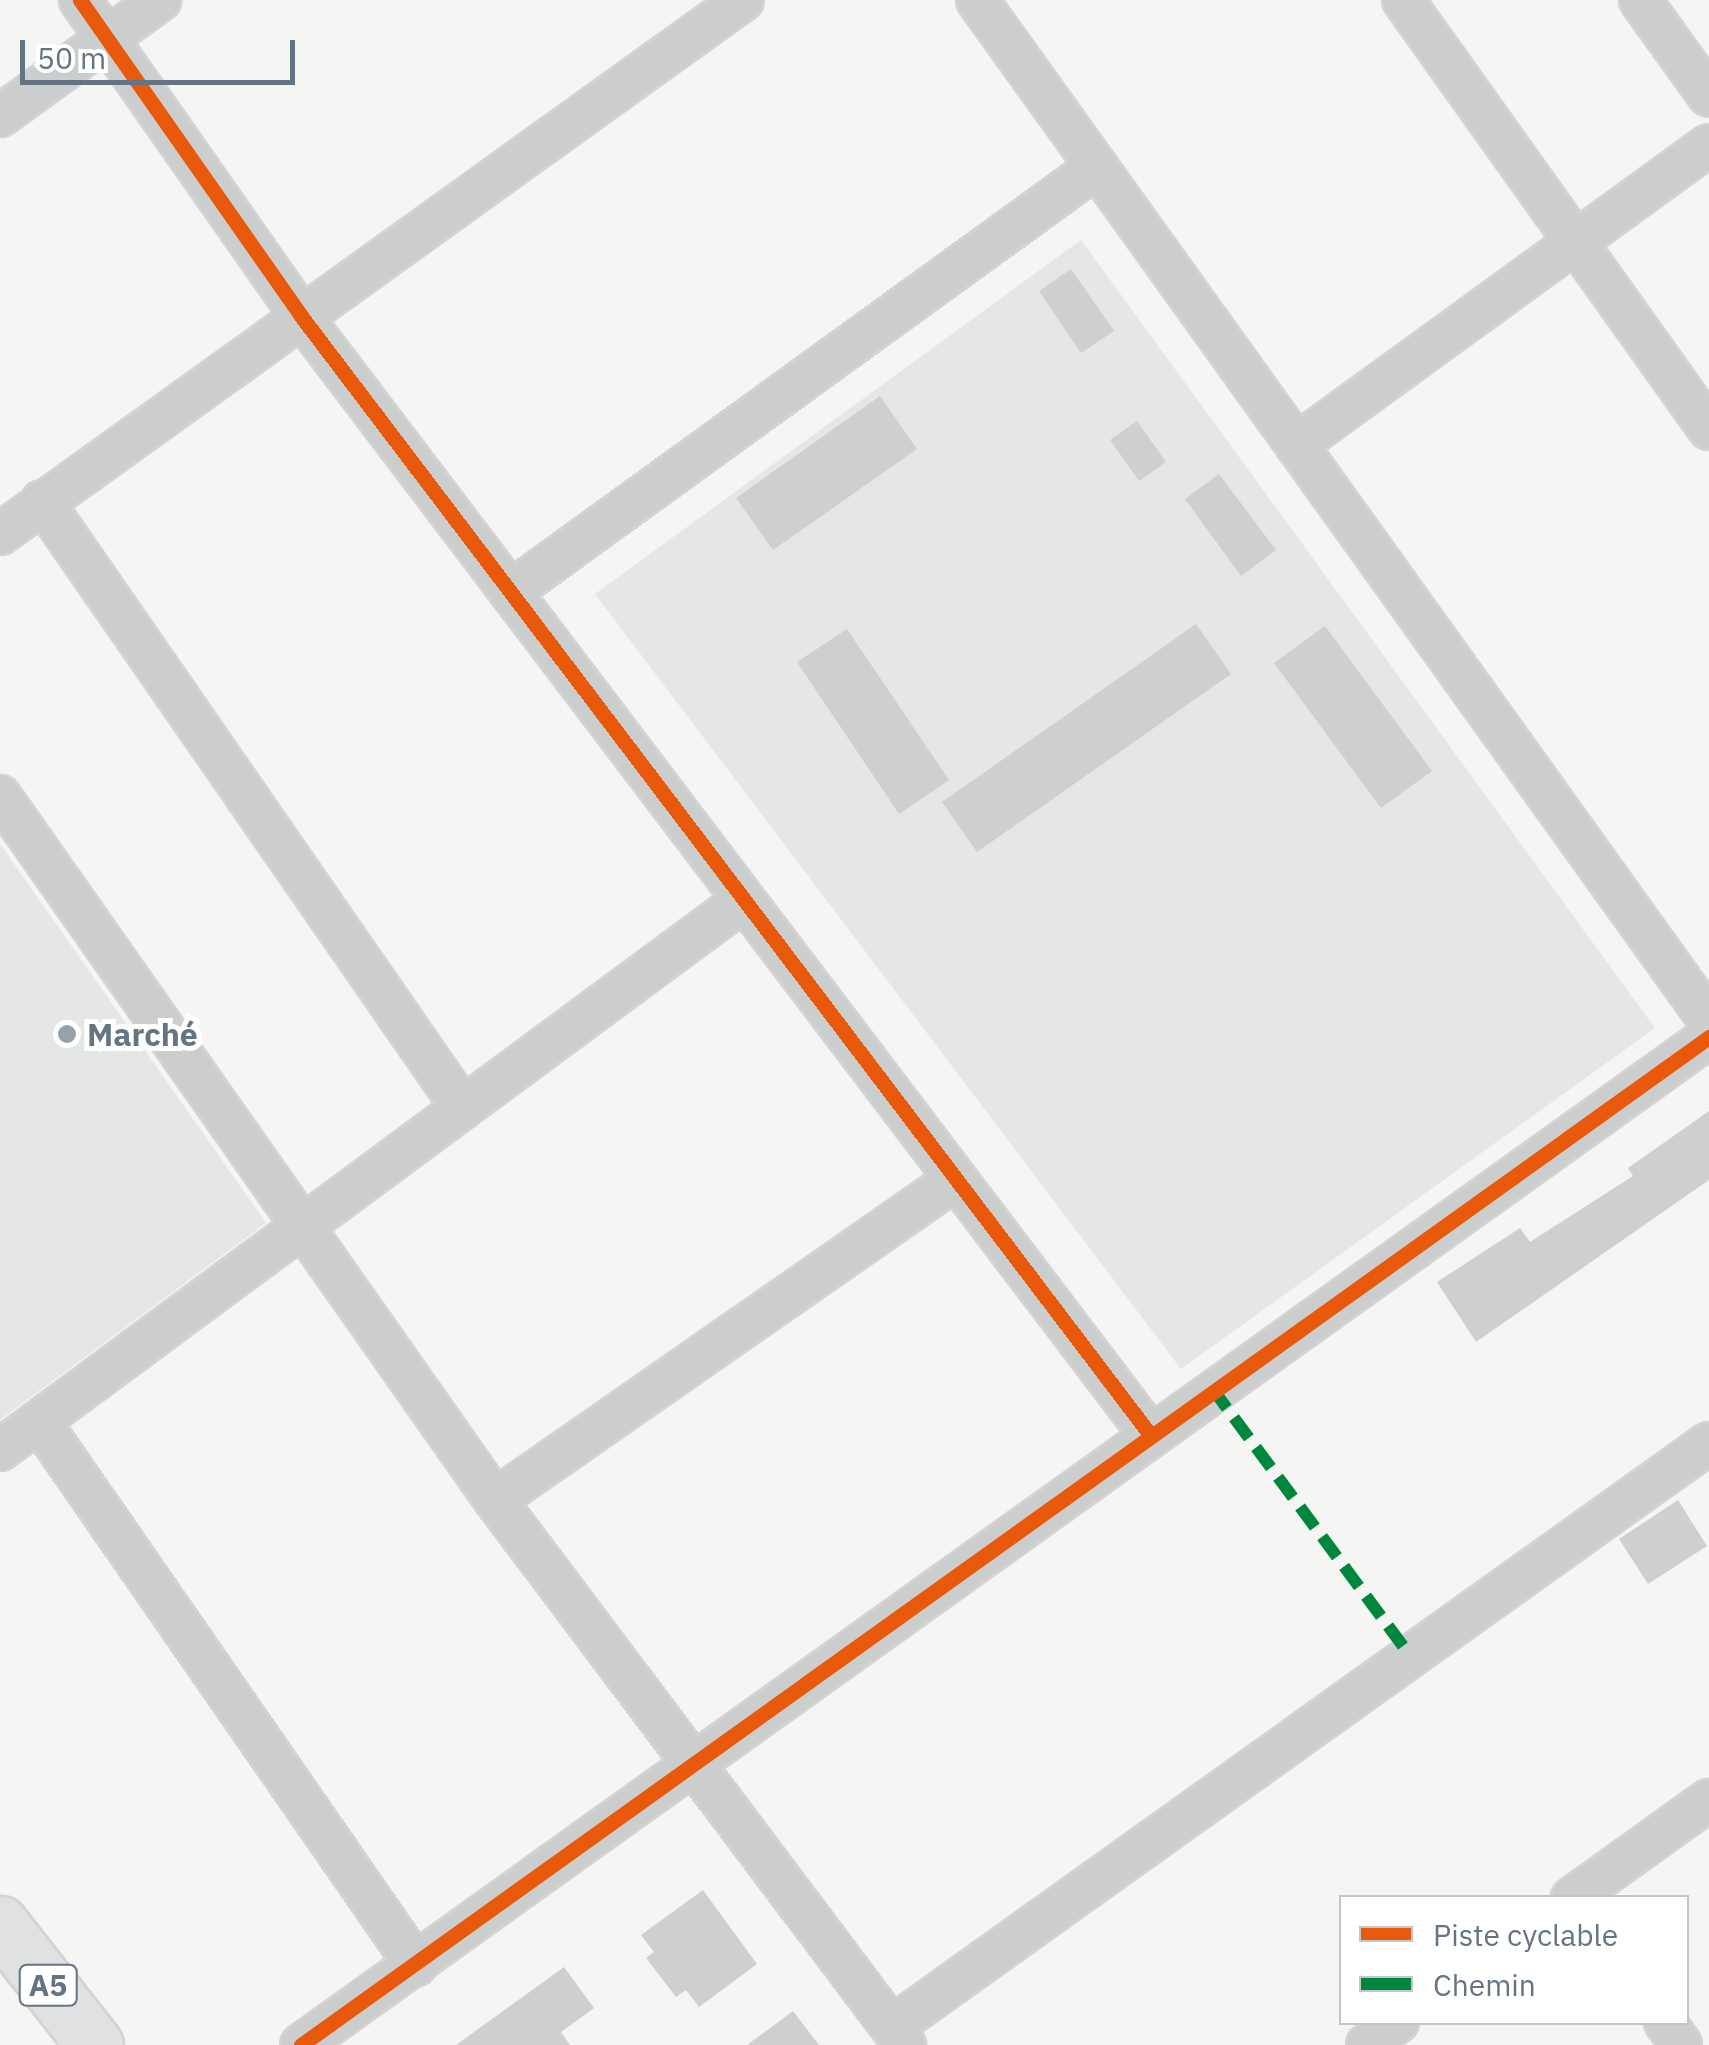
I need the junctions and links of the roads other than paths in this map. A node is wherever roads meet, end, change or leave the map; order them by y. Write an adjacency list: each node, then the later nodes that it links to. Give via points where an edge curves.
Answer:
1 (80, 0): 7 (street)
2 (160, 0): 7 (street)
3 (743, 0): 13 (street)
4 (977, 0): 11 (street)
5 (1403, 0): 12 (street)
6 (1640, 0): 8 (street)
7 (107, 38): 9 (street); 13 (street)
8 (1709, 96)
9 (0, 116)
10 (1709, 146): 12 (street)
11 (1097, 167): 15 (street); 18 (street)
12 (1577, 240): 14 (street); 15 (street)
13 (301, 316): 16 (street); 18 (street)
14 (1709, 430)
15 (1296, 444): 21 (street)
16 (42, 501): 17 (street); 23 (street)
17 (0, 534)
18 (510, 592): 20 (street)
19 (0, 796): 25 (street)
20 (744, 900): 23 (street); 24 (street)
21 (1709, 1020)
22 (1709, 1037): 27 (street)
23 (462, 1107): 25 (street)
24 (956, 1179): 27 (street); 30 (street)
25 (300, 1224): 26 (street); 30 (street)
26 (39, 1421): 29 (street); 35 (street)
27 (1148, 1433): 31 (street)
28 (1709, 1443): 37 (street)
29 (0, 1450)
30 (495, 1500): 31 (street)
31 (693, 1766): 35 (street); 37 (street)
32 (1709, 1800): 33 (street)
33 (1577, 1895)
34 (0, 1924): 38 (main road, A5)
35 (416, 1965): 39 (street)
36 (1394, 2025): 40 (street)
37 (898, 2036)
38 (96, 2045)
39 (300, 2045)
40 (1367, 2045)

